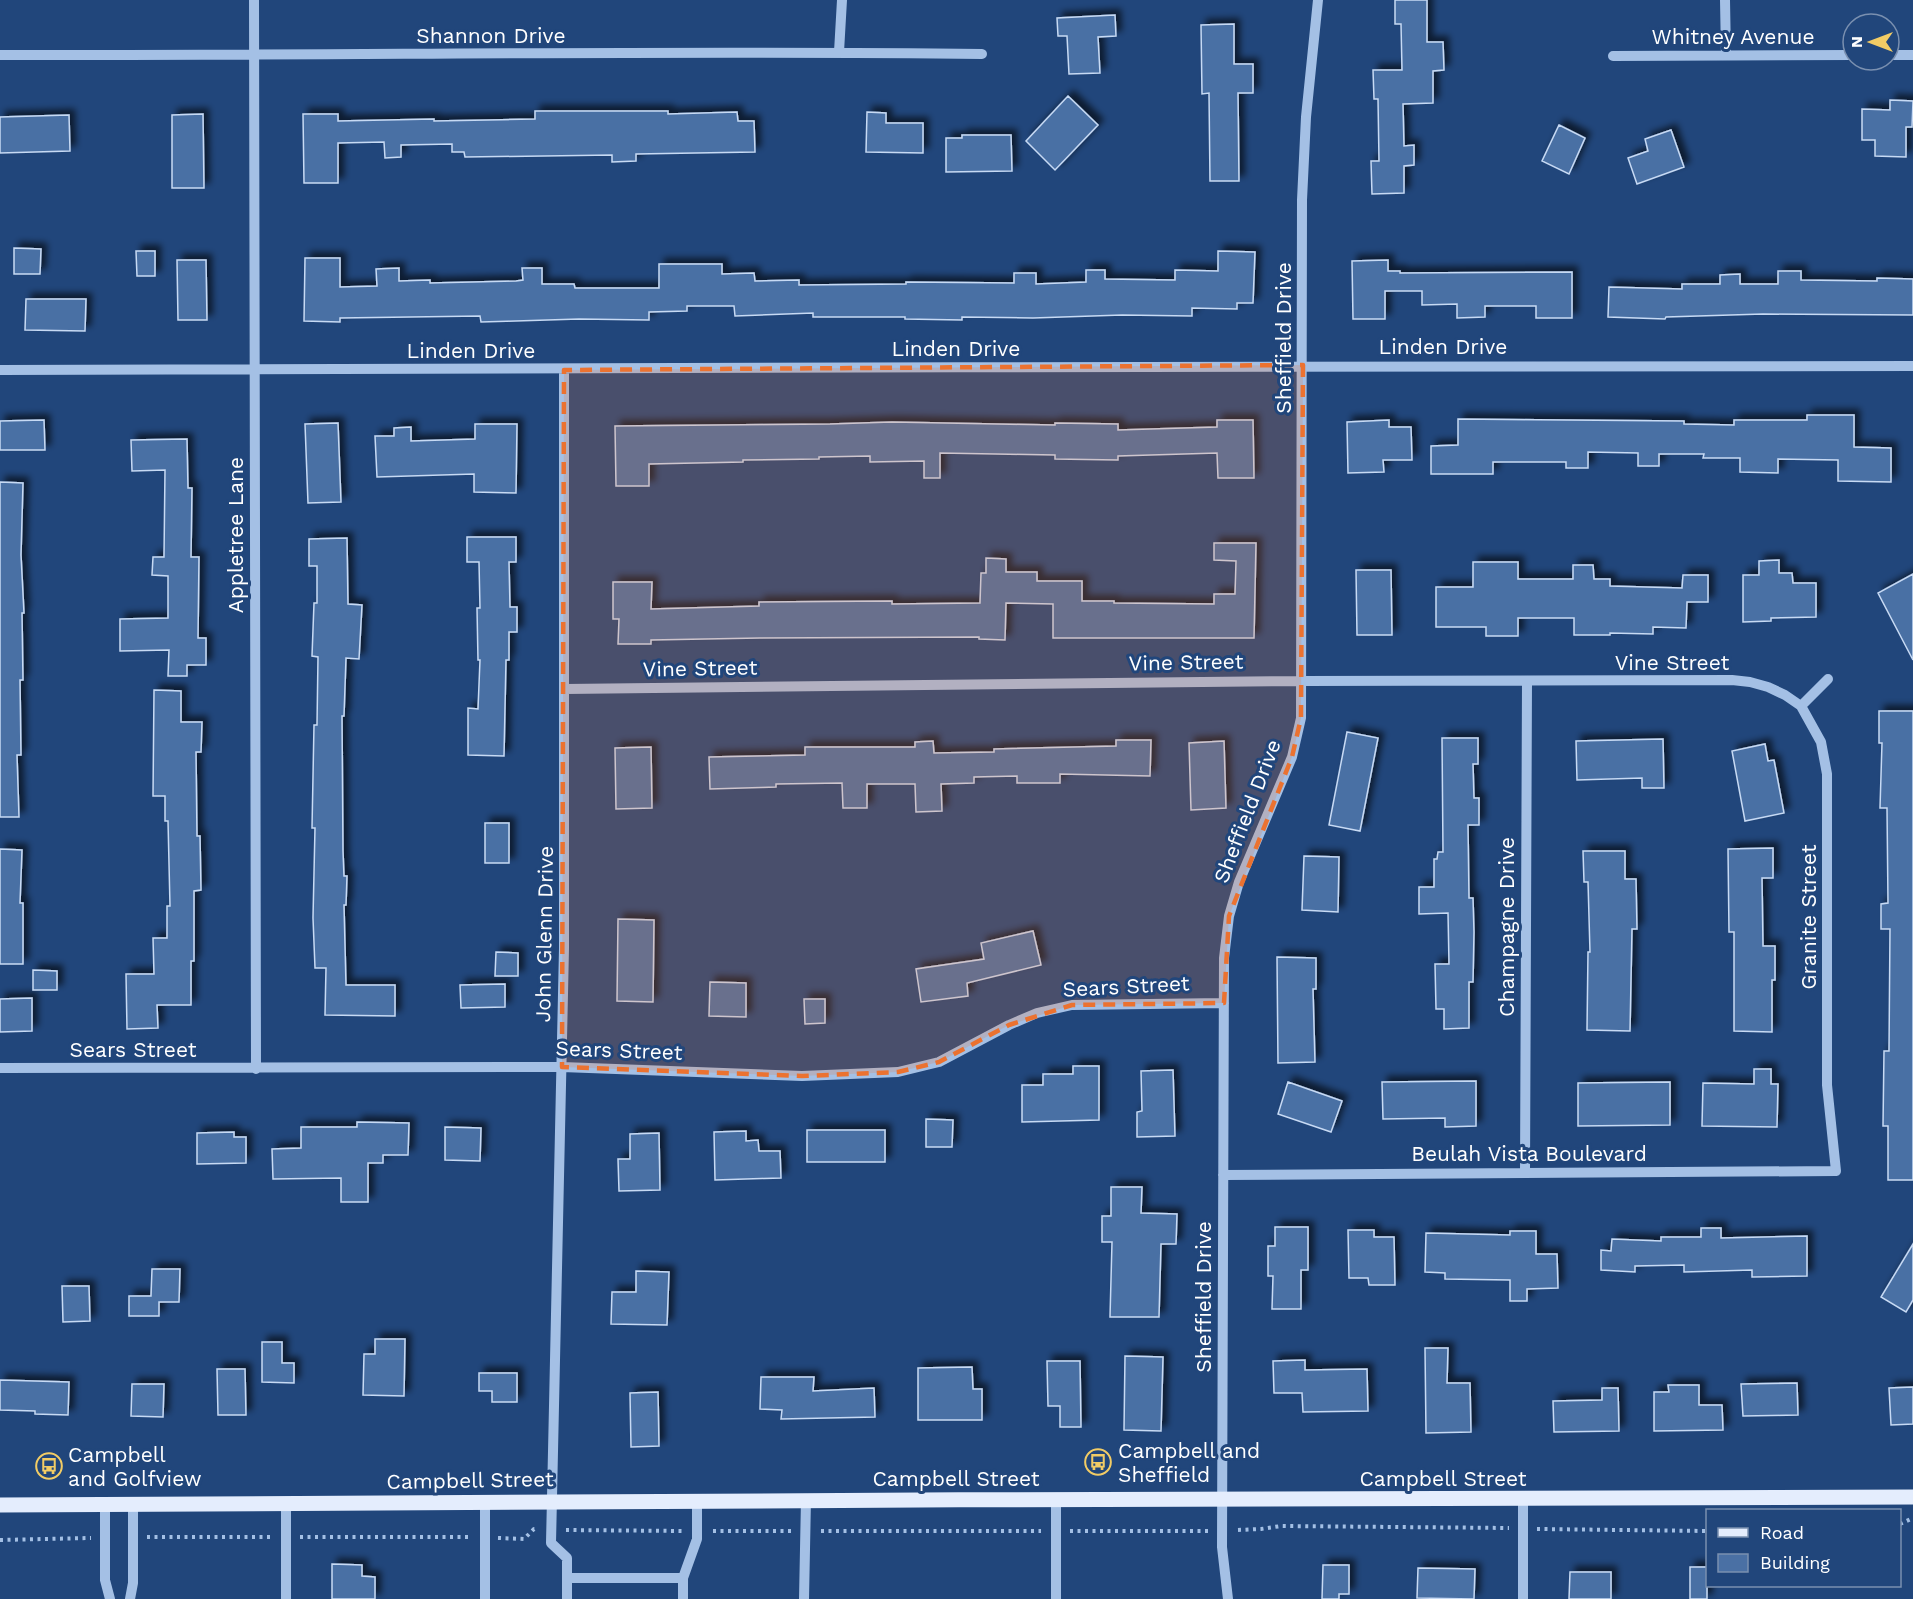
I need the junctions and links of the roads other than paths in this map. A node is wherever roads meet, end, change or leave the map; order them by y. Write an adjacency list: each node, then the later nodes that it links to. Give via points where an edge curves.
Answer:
1 (254, 0): 10 (street, Appletree Lane)
2 (842, 0): 5 (street)
3 (1318, 0): 12 (street, Sheffield Drive, via 1302,200)
4 (1725, 0): 8 (street)
5 (838, 52): 6 (street, Shannon Drive); 10 (street, Shannon Drive)
6 (982, 54)
7 (0, 55): 10 (street, Shannon Drive)
8 (1726, 55): 9 (street, Whitney Avenue); 11 (street, Whitney Avenue)
9 (1841, 55)
10 (254, 56): 14 (street, Appletree Lane)
11 (1613, 56)
12 (1303, 366): 13 (street, Linden Drive); 15 (street, Linden Drive); 18 (street, Sheffield Drive)
13 (1913, 366)
14 (254, 369): 15 (street, Linden Drive); 16 (street, Linden Drive); 25 (street, Appletree Lane)
15 (564, 369): 20 (street, John Glenn Drive)
16 (0, 370)
17 (1828, 679): 21 (street)
18 (1303, 681): 19 (street, Vine Street); 20 (street, Vine Street); 22 (street, Sheffield Drive, via 1301,718 1292,757 1239,882 1229,916)
19 (1527, 681): 21 (street, Vine Street, via 1750,682); 27 (street, Champagne Drive)
20 (565, 689): 23 (street, John Glenn Drive)
21 (1802, 706): 26 (street, Granite Street, via 1821,742 1827,774 1827,1085)
22 (1224, 1003): 23 (street, Sears Street, via 1072,1005 1037,1013 939,1062 898,1072 802,1076); 28 (street, Sheffield Drive)
23 (562, 1067): 25 (street, Sears Street); 33 (street, John Glenn Drive)
24 (0, 1068): 25 (street, Sears Street)
25 (256, 1069)
26 (1836, 1172): 27 (street, Beulah Vista Boulevard)
27 (1525, 1173): 28 (street, Beulah Vista Boulevard)
28 (1222, 1175): 30 (street, Sheffield Drive)
29 (1913, 1497): 35 (main road, Campbell Street)
30 (1222, 1498): 32 (main road, Campbell Street); 35 (main road, Campbell Street); 51 (street, Sheffield Drive, via 1221,1547)
31 (806, 1499): 32 (main road, Campbell Street); 34 (main road, Campbell Street); 49 (street)
32 (1056, 1499): 50 (street)
33 (551, 1500): 34 (main road, Campbell Street); 36 (main road, Campbell Street); 41 (street, John Glenn Drive, via 551,1543 567,1558)
34 (697, 1500): 42 (street, via 697,1539)
35 (1523, 1500): 52 (street)
36 (485, 1501): 37 (main road, Campbell Street); 46 (street)
37 (286, 1502): 38 (main road, Campbell Street); 45 (street)
38 (133, 1503): 39 (main road, Campbell Street); 44 (street)
39 (105, 1504): 40 (main road, Campbell Street); 43 (street, via 105,1580)
40 (0, 1505)
41 (567, 1578): 42 (street); 47 (street)
42 (683, 1578): 48 (street)
43 (110, 1599)
44 (130, 1599)
45 (286, 1599)
46 (485, 1599)
47 (567, 1599)
48 (683, 1599)
49 (804, 1599)
50 (1056, 1599)
51 (1228, 1599)
52 (1523, 1599)

